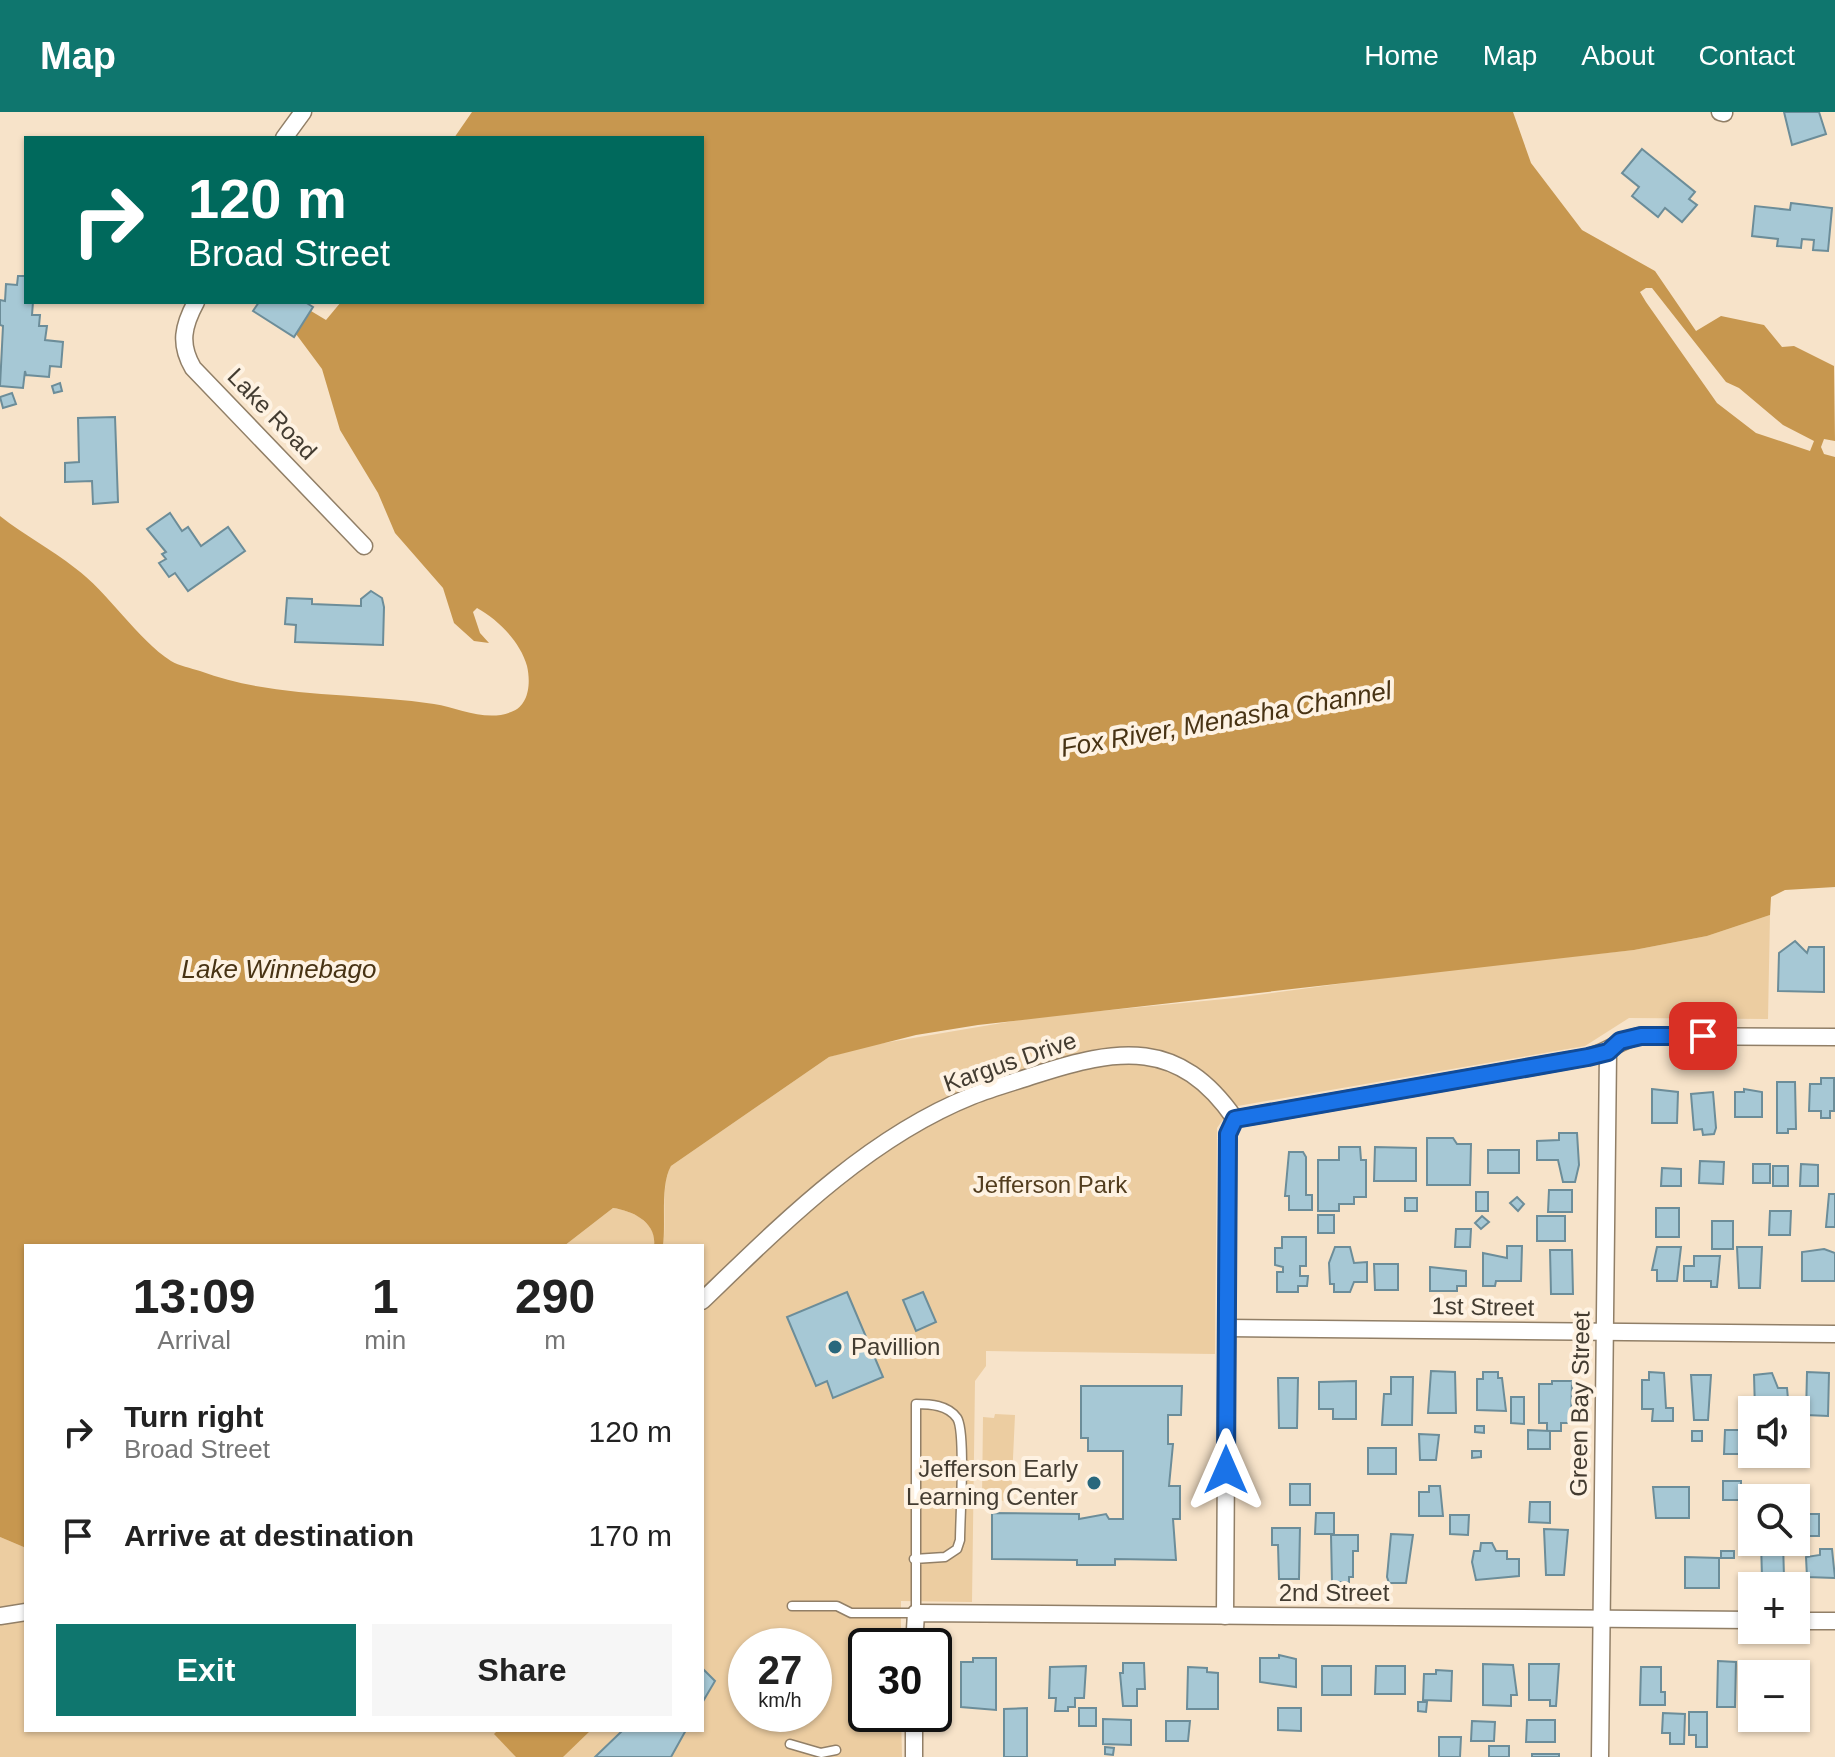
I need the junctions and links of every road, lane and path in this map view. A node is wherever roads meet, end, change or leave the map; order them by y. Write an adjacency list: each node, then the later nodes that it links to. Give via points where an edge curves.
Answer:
1 (303, 112): 2 (street)
2 (285, 136)
3 (195, 304): 4 (street, Lake Road, via 183,341 193,368)
4 (364, 546)
5 (1835, 1037): 6 (street, via 1641,1036 1620,1041)
6 (1608, 1052): 7 (street); 10 (street, Green Bay Street)
7 (1235, 1119): 8 (street, Kargus Drive, via 1177,1067 1134,1053 1071,1063 984,1092 934,1115 861,1161 804,1204); 9 (street, via 1228,1134)
8 (704, 1299)
9 (1227, 1328): 10 (street, 1st Street); 17 (street)
10 (1605, 1332): 11 (street, 1st Street); 18 (street, Green Bay Street)
11 (1835, 1334)
12 (914, 1559): 12 (lane, via 916,1404 928,1404 949,1410 961,1428 960,1540 945,1557); 15 (lane)
13 (792, 1606): 15 (lane)
14 (24, 1612): 16 (street)
15 (916, 1613): 17 (street, 2nd Street); 22 (street)
16 (0, 1616)
17 (1225, 1616): 18 (street, 2nd Street)
18 (1601, 1619): 19 (street, 2nd Street); 27 (street, Green Bay Street)
19 (1738, 1620)
20 (1810, 1621): 21 (street)
21 (1835, 1621)
22 (915, 1628)
23 (914, 1732): 26 (street)
24 (790, 1744): 25 (lane, via 821,1753)
25 (836, 1750)
26 (914, 1757)
27 (1600, 1757)

